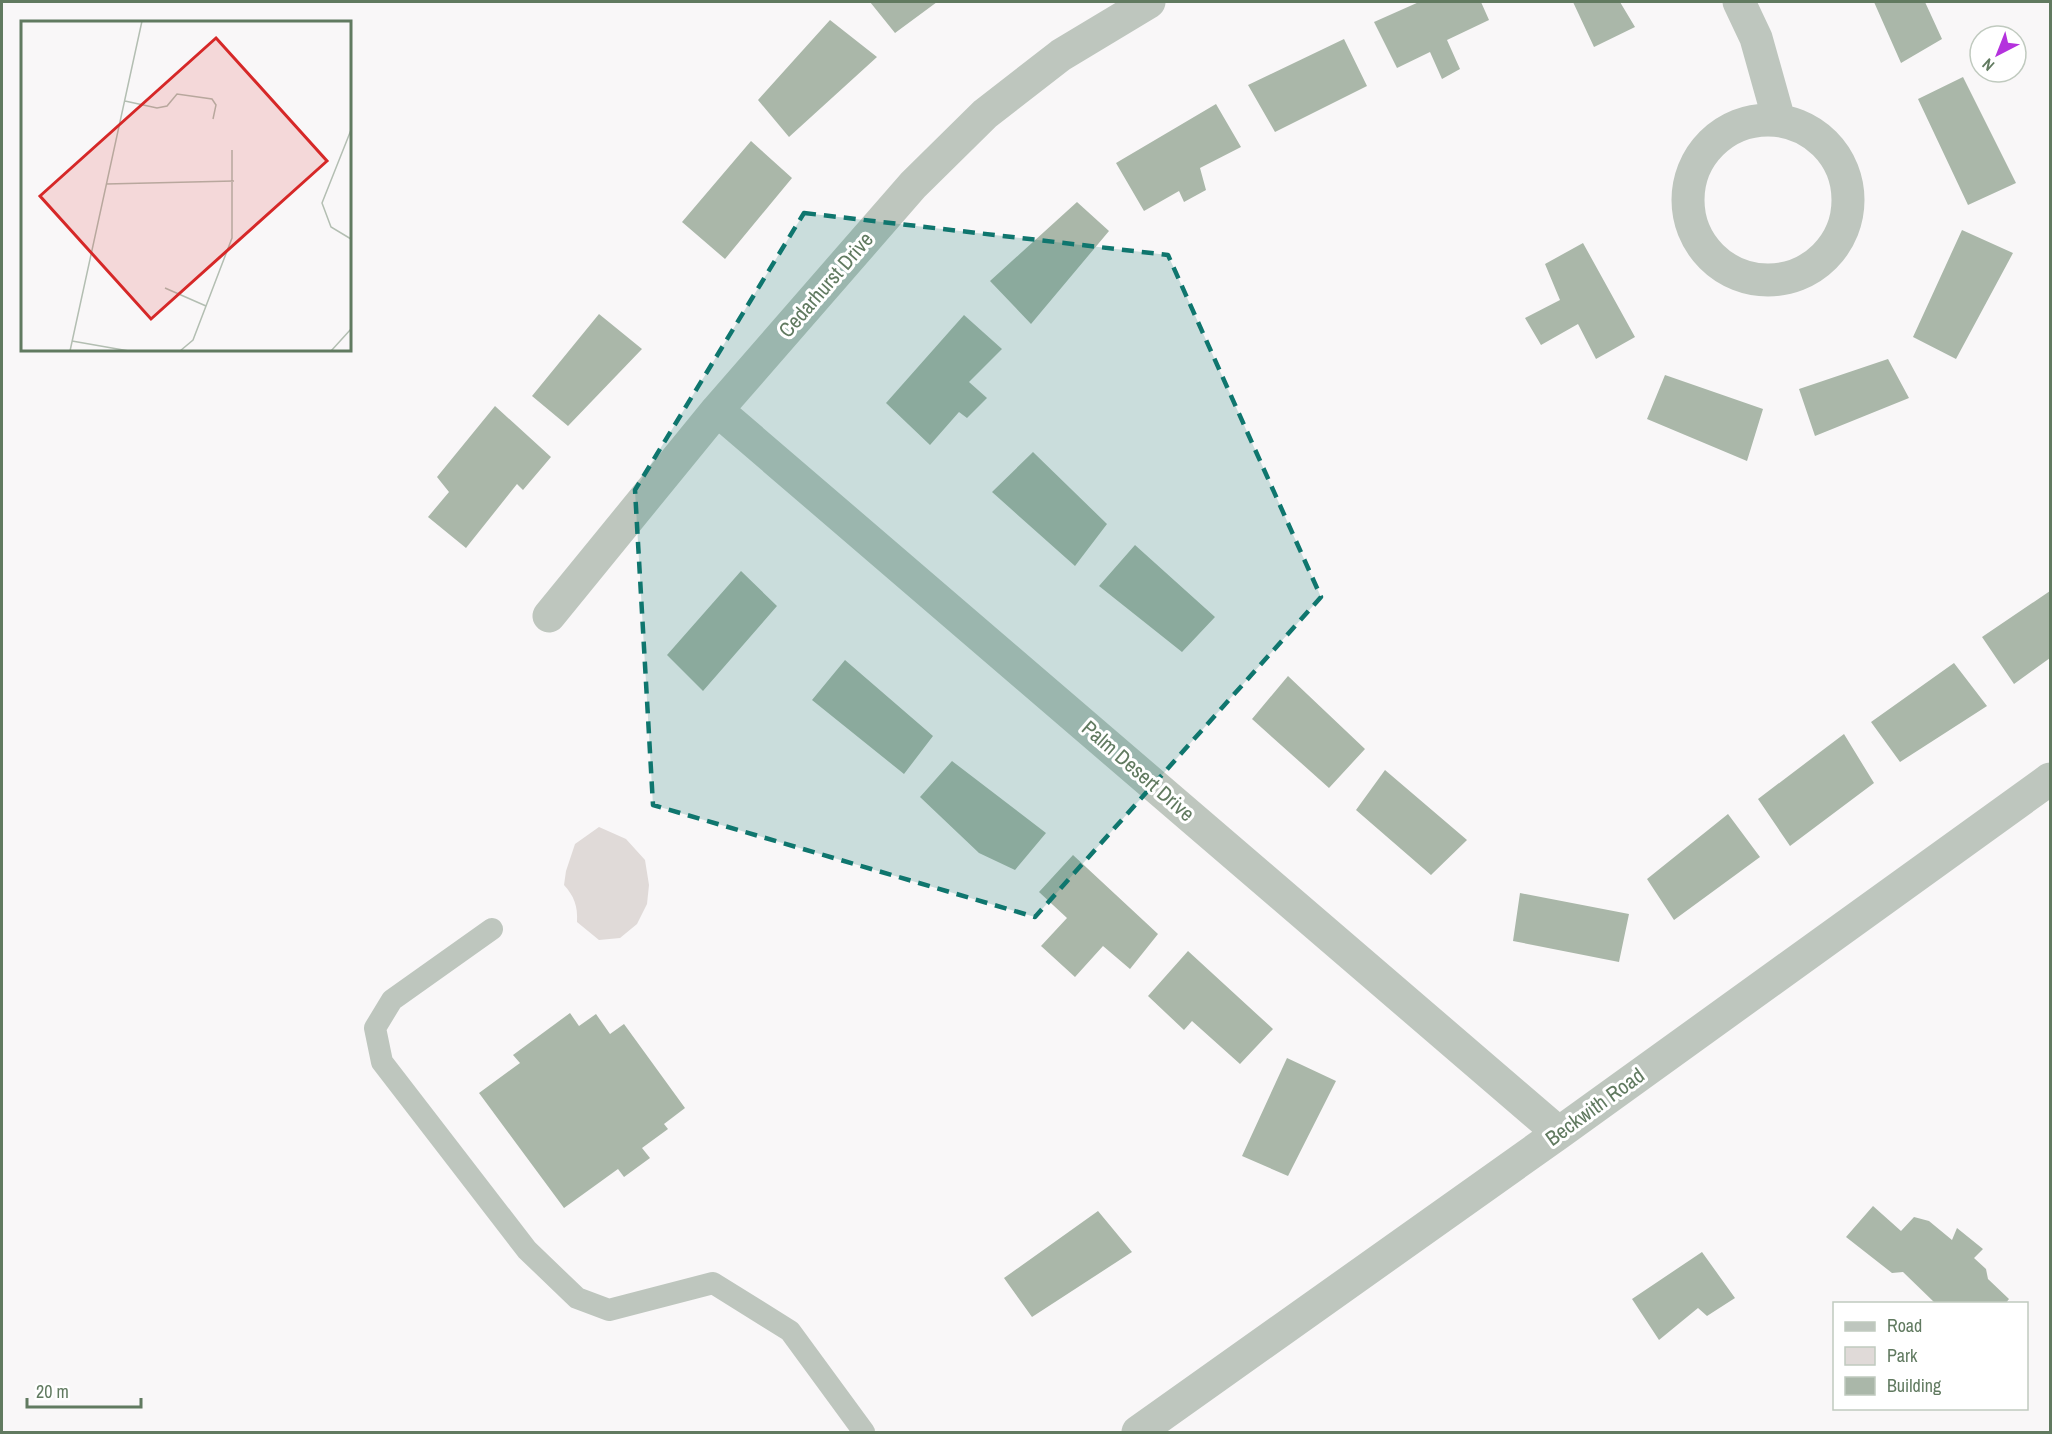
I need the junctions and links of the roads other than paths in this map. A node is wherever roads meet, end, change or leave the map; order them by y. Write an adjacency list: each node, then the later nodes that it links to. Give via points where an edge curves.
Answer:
1 (1149, 2): 4 (street, Cedarhurst Drive, via 1061,55 986,114 913,185)
2 (1739, 2): 3 (street, via 1756,38)
3 (1779, 120): 3 (street, via 1804,128 1825,143 1840,164 1848,189 1847,215 1839,240 1822,260 1800,274 1775,280 1749,278 1724,268 1704,249 1691,225 1687,198 1692,171 1705,148 1726,130 1752,120)
4 (717, 410): 5 (street, Cedarhurst Drive); 8 (street, Palm Desert Drive)
5 (549, 616)
6 (2050, 779): 8 (street, Beckwith Road)
7 (492, 929): 9 (lane, via 392,1000 375,1028 382,1062 527,1250 577,1298 609,1310 712,1283 790,1331)
8 (1558, 1133): 10 (street, Beckwith Road)
9 (864, 1432)
10 (1138, 1432)

